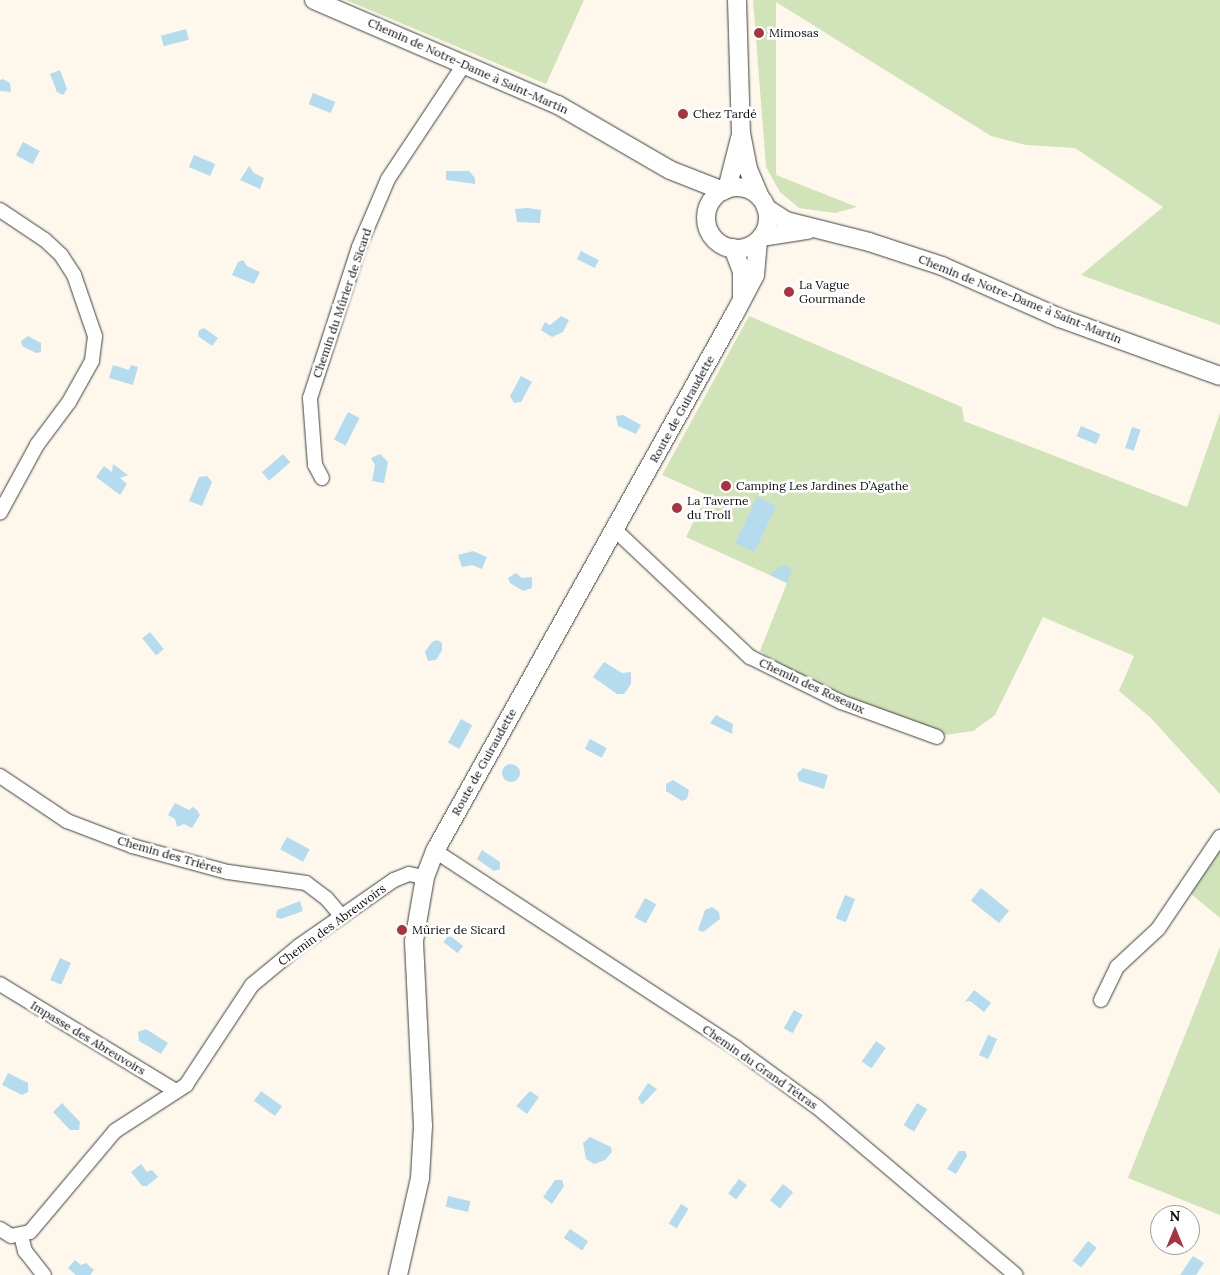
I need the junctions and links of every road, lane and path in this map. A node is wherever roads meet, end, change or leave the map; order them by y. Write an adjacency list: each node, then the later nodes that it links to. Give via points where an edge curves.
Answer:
1 (314, 0): 3 (street, Chemin de Notre-Dame à Saint-Martin)
2 (737, 0): 4 (street)
3 (465, 63): 5 (street, Chemin de Notre-Dame à Saint-Martin, via 558,105); 15 (street, Chemin du Mûrier de Sicard, via 388,180 359,247 310,398 315,465)
4 (741, 133): 6 (street); 7 (street, via 748,169)
5 (670, 170): 6 (street, Chemin de Notre-Dame à Saint-Martin); 8 (street, Chemin de Notre-Dame à Saint-Martin, via 696,192)
6 (725, 190): 7 (street, via 742,188); 8 (street)
7 (763, 203): 10 (street, Chemin de Notre-Dame à Saint-Martin, via 786,221); 11 (street, via 768,224)
8 (707, 209): 12 (street, via 706,222 712,235 721,244)
9 (0, 210): 16 (street, via 45,240 61,255 74,275 95,336 92,361 69,402 37,445)
10 (817, 228): 11 (street, Chemin de Notre-Dame à Saint-Martin); 14 (street, Chemin de Notre-Dame à Saint-Martin, via 942,266 1060,318)
11 (760, 239): 12 (street, via 746,247); 13 (street, Route de Guiraudette, via 754,274)
12 (733, 248): 13 (street, Route de Guiraudette, via 742,272)
13 (742, 298): 17 (street, Route de Guiraudette)
14 (1220, 376)
15 (322, 478)
16 (0, 513)
17 (614, 529): 18 (street, Chemin des Roseaux, via 750,657 841,702); 21 (street, Route de Guiraudette)
18 (937, 737)
19 (0, 776): 23 (street, Chemin des Trières, via 67,821 132,846 228,872 306,883 327,898)
20 (1220, 838): 25 (street, via 1158,929 1117,967)
21 (435, 851): 22 (street, Route de Guiraudette); 31 (street, Chemin du Grand Tétras, via 736,1048 817,1107)
22 (425, 878): 23 (street, Chemin des Abreuvoirs, via 409,874 394,880); 30 (street, Route de Guiraudette, via 414,941 423,1126 420,1178)
23 (342, 918): 26 (street, Chemin des Abreuvoirs, via 299,946 252,985 186,1085)
24 (0, 984): 26 (street, Impasse des Abreuvoirs)
25 (1101, 1000)
26 (176, 1091): 28 (street, Chemin des Abreuvoirs, via 115,1131 48,1215)
27 (0, 1230): 28 (street, via 8,1235)
28 (21, 1236): 29 (street, via 25,1251)
29 (44, 1275)
30 (398, 1275)
31 (1016, 1275)

